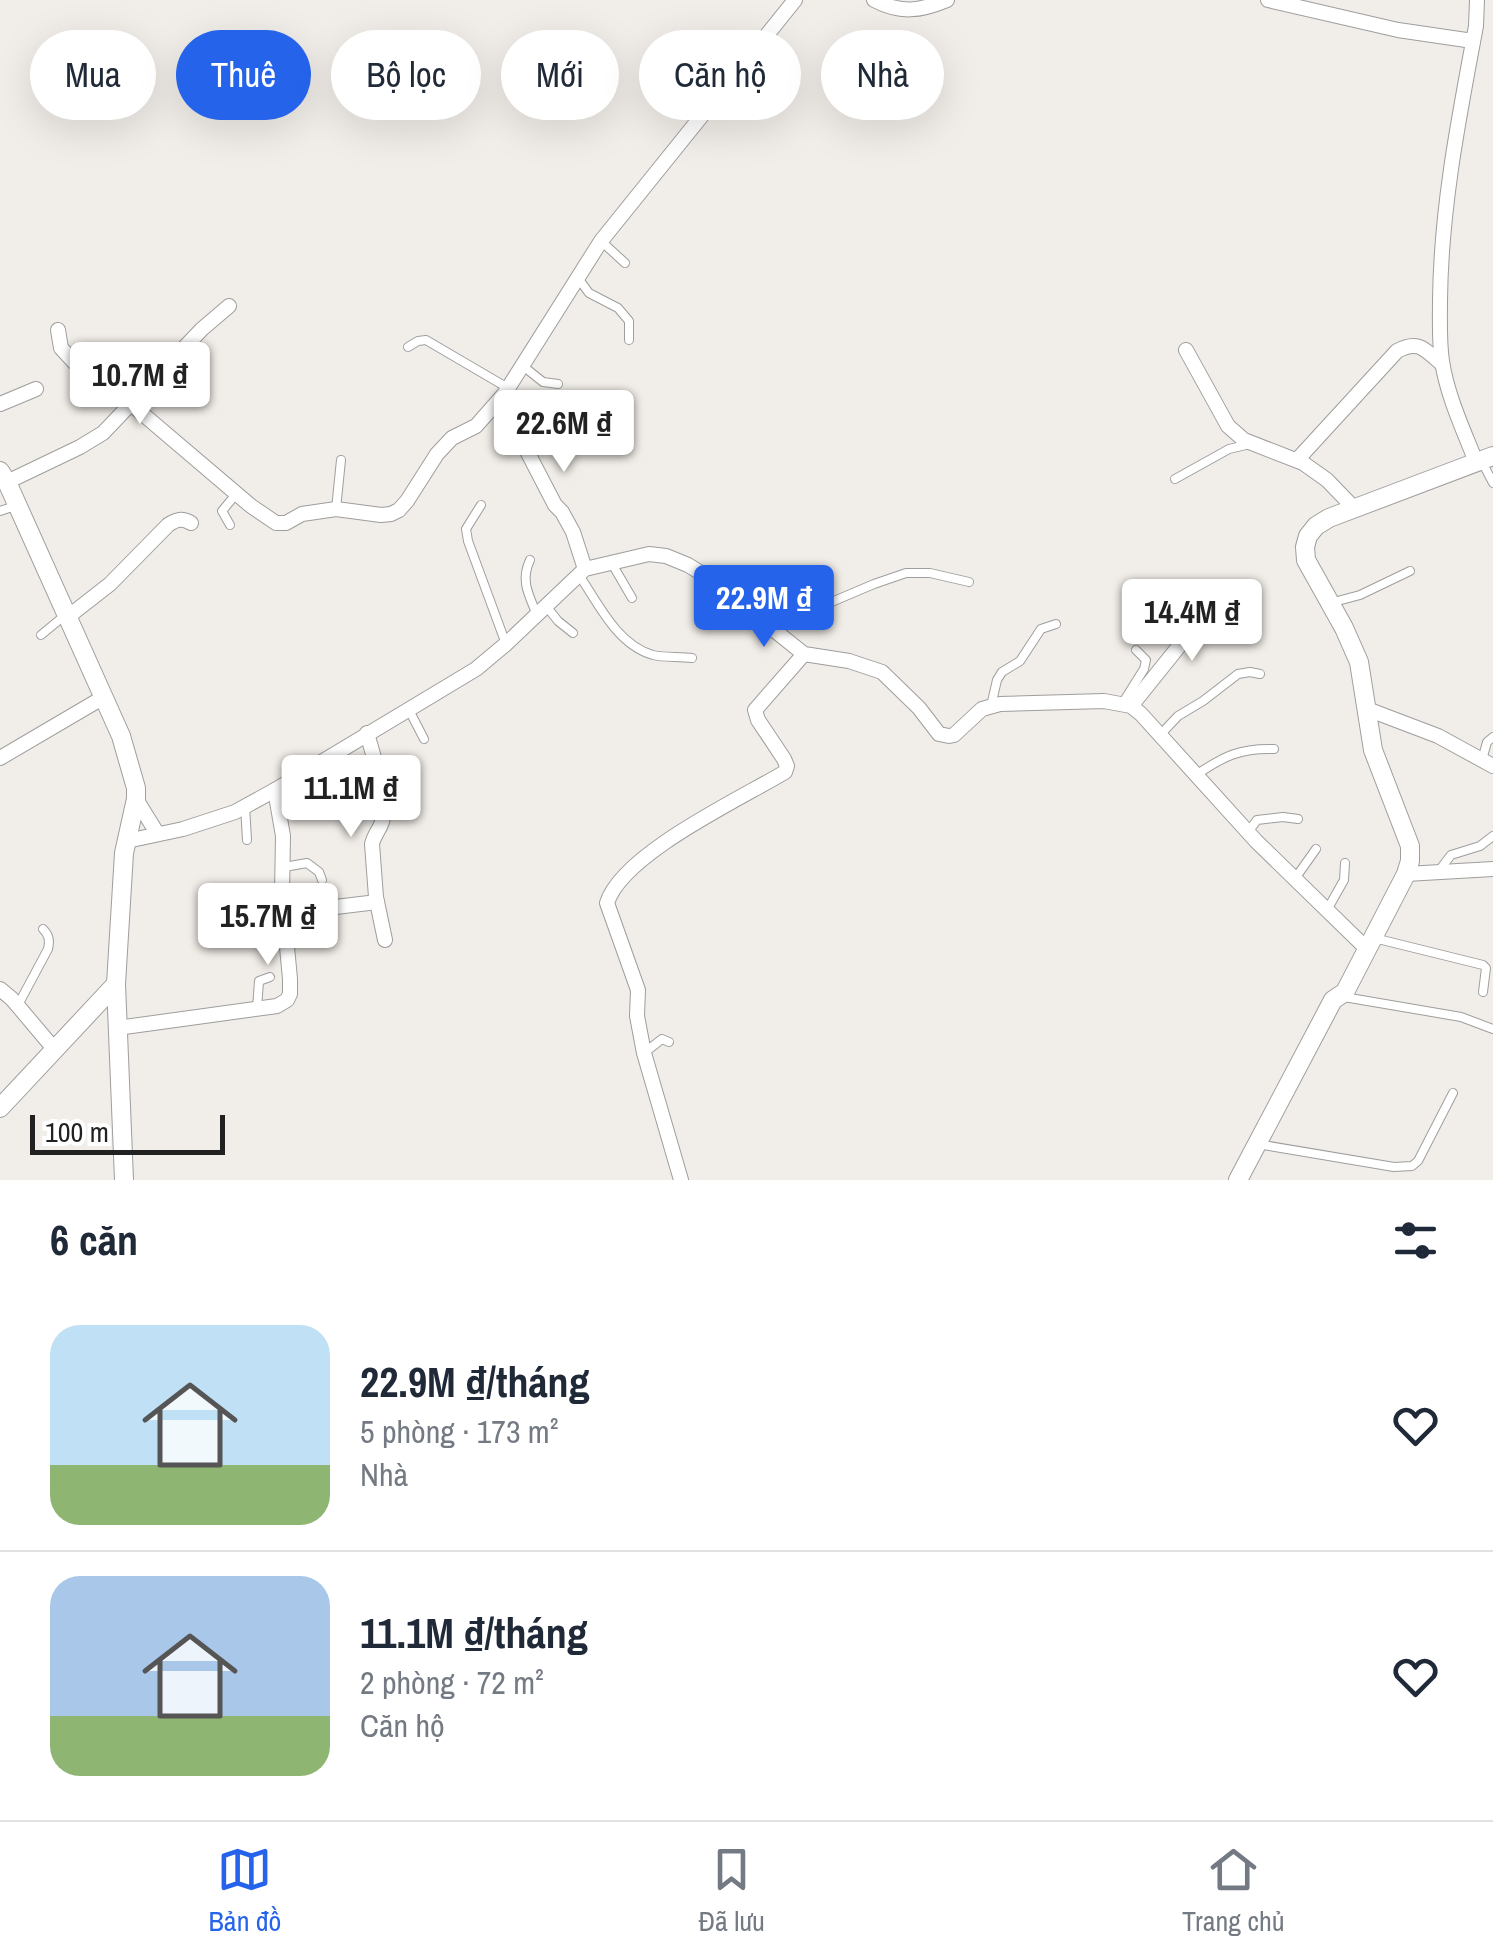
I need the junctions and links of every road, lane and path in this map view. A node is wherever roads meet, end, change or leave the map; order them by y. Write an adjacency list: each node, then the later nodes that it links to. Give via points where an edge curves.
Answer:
1 (795, 0): 8 (street)
2 (874, 0): 3 (street, via 901,11)
3 (947, 0)
4 (1268, 0): 6 (street)
5 (1476, 0): 7 (street)
6 (1301, 4): 7 (street, via 1398,30)
7 (1473, 41): 16 (street, via 1447,196)
8 (601, 241): 9 (lane); 10 (street)
9 (625, 263)
10 (578, 278): 13 (lane, via 589,294 628,320); 17 (street)
11 (229, 306): 18 (street)
12 (58, 330): 24 (street, via 61,348 74,362)
13 (629, 340)
14 (408, 347): 22 (lane, via 426,340)
15 (1186, 350): 25 (street, via 1228,426)
16 (1442, 364): 26 (street); 28 (street, via 1418,345 1398,351)
17 (522, 366): 19 (lane); 22 (street)
18 (156, 377): 20 (lane); 24 (street)
19 (558, 384)
20 (186, 386)
21 (36, 389): 23 (street)
22 (507, 391): 36 (street, via 476,426 437,454 399,510 380,516); 42 (street, via 528,452 572,532)
23 (0, 404)
24 (131, 404): 29 (street, via 103,433); 32 (street)
25 (1255, 444): 28 (street); 30 (lane, via 1229,449)
26 (1483, 459): 31 (lane); 35 (street)
27 (340, 460): 36 (lane)
28 (1297, 460): 35 (street)
29 (4, 476): 34 (street)
30 (1175, 479)
31 (1493, 483)
32 (237, 493): 36 (street, via 281,524); 38 (lane, via 222,512)
33 (482, 505): 53 (lane, via 466,529 468,542)
34 (9, 508): 48 (street)
35 (1354, 508): 45 (street, via 1316,526 1305,547)
36 (336, 509)
37 (191, 523): 48 (street, via 168,525 110,584)
38 (230, 525)
39 (530, 560): 47 (lane, via 524,584)
40 (611, 562): 42 (street); 44 (lane); 50 (street, via 649,554 688,564)
41 (1410, 571): 45 (lane)
42 (582, 572): 47 (street); 56 (lane, via 619,634 633,645 654,655)
43 (969, 582): 50 (lane, via 906,573)
44 (632, 598)
45 (1330, 603): 62 (street, via 1359,662)
46 (1231, 605): 59 (street, via 1192,630)
47 (542, 610): 51 (lane); 53 (street)
48 (68, 615): 52 (lane); 58 (street)
49 (1056, 624): 60 (lane, via 1041,629 1020,661 1002,672)
50 (775, 632): 55 (street)
51 (573, 633)
52 (41, 634)
53 (506, 644): 61 (street)
54 (1136, 650): 59 (lane, via 1146,660)
55 (804, 654): 60 (street, via 882,672 939,734 954,735); 106 (street, via 755,710 785,772 667,840 611,890 607,903 638,990)
56 (692, 658)
57 (1260, 674): 64 (lane, via 1238,674)
58 (104, 696): 68 (street); 72 (street, via 130,762)
59 (1126, 705): 60 (street, via 1104,700); 64 (street)
60 (991, 706)
61 (408, 708): 63 (street); 66 (lane)
62 (1367, 709): 69 (street); 85 (street, via 1373,750 1410,846)
63 (368, 733): 71 (street); 88 (street, via 383,803 372,844)
64 (1160, 734): 70 (street)
65 (1493, 737): 69 (lane)
66 (424, 739)
67 (1274, 749): 70 (lane, via 1223,757)
68 (0, 758)
69 (1487, 763)
70 (1196, 775): 75 (street)
71 (275, 790): 73 (street); 82 (street)
72 (136, 798): 76 (street); 79 (street)
73 (245, 806): 76 (street); 78 (lane)
74 (1298, 819): 75 (lane, via 1257,820)
75 (1248, 832): 87 (street)
76 (157, 833): 79 (street)
77 (1493, 836): 84 (lane, via 1451,855)
78 (247, 840)
79 (127, 841): 95 (street)
80 (1316, 850): 87 (lane)
81 (1345, 863): 89 (lane, via 1344,880)
82 (284, 867): 86 (lane, via 306,863); 90 (street)
83 (1493, 870): 84 (street)
84 (1438, 872): 85 (street)
85 (1406, 874): 93 (street)
86 (322, 880)
87 (1294, 880): 89 (street)
88 (377, 902): 90 (street); 92 (street)
89 (1327, 910): 93 (street)
90 (286, 913): 100 (street, via 290,994 277,1006)
91 (42, 929): 99 (lane, via 48,949)
92 (386, 940)
93 (1370, 943): 97 (lane, via 1483,965); 98 (street)
94 (270, 978): 100 (lane, via 259,981)
95 (116, 984): 101 (street); 102 (street)
96 (0, 989): 99 (street)
97 (1483, 992)
98 (1340, 996): 103 (lane, via 1461,1016); 109 (street)
99 (18, 1005): 105 (street)
100 (257, 1008): 102 (street)
101 (88, 1013): 102 (street); 105 (street)
102 (117, 1023): 110 (street)
103 (1493, 1029)
104 (669, 1042): 106 (lane, via 662,1039)
105 (55, 1050): 108 (street)
106 (644, 1052): 111 (street)
107 (1453, 1094): 109 (lane, via 1412,1166)
108 (0, 1108)
109 (1257, 1144): 112 (street)
110 (124, 1180)
111 (681, 1180)
112 (1238, 1180)

